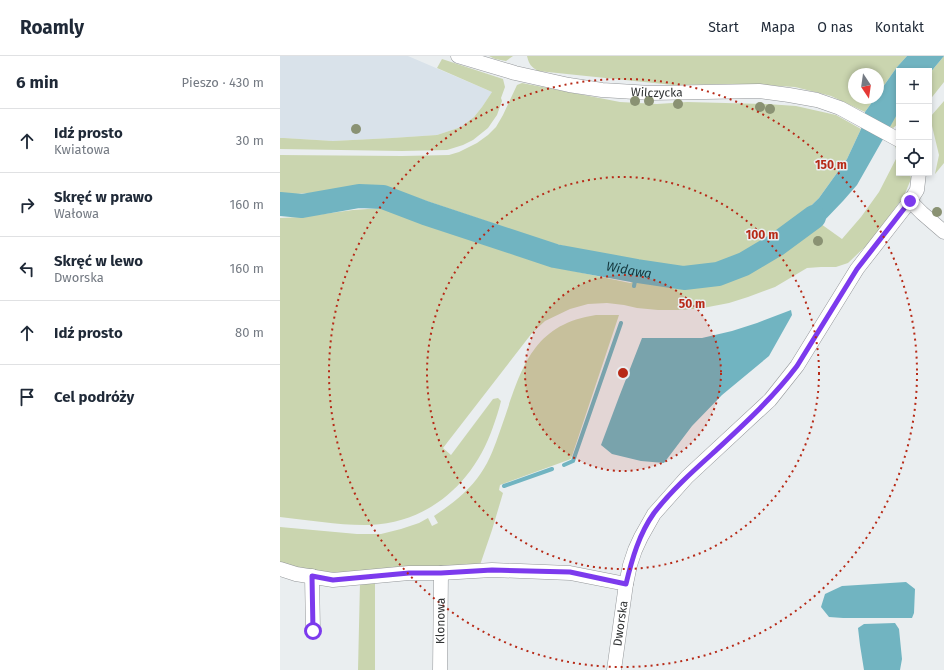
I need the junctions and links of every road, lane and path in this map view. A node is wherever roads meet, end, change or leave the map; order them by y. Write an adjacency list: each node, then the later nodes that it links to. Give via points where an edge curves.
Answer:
1 (458, 56): 2 (street, Wilczycka, via 515,74 625,92 759,91 789,94 840,108)
2 (896, 138)
3 (919, 176): 4 (street, Dworska, via 917,190)
4 (910, 201): 5 (street); 9 (street, Dworska, via 857,269 787,380 770,400 687,477 654,514 635,550)
5 (944, 232)
6 (280, 569): 8 (street)
7 (441, 573): 8 (street, via 409,573 333,580); 9 (street, via 492,570 570,572); 11 (street, Klonowa)
8 (312, 576): 10 (street)
9 (626, 584): 12 (street, Dworska)
10 (313, 631)
11 (440, 670)
12 (614, 670)

